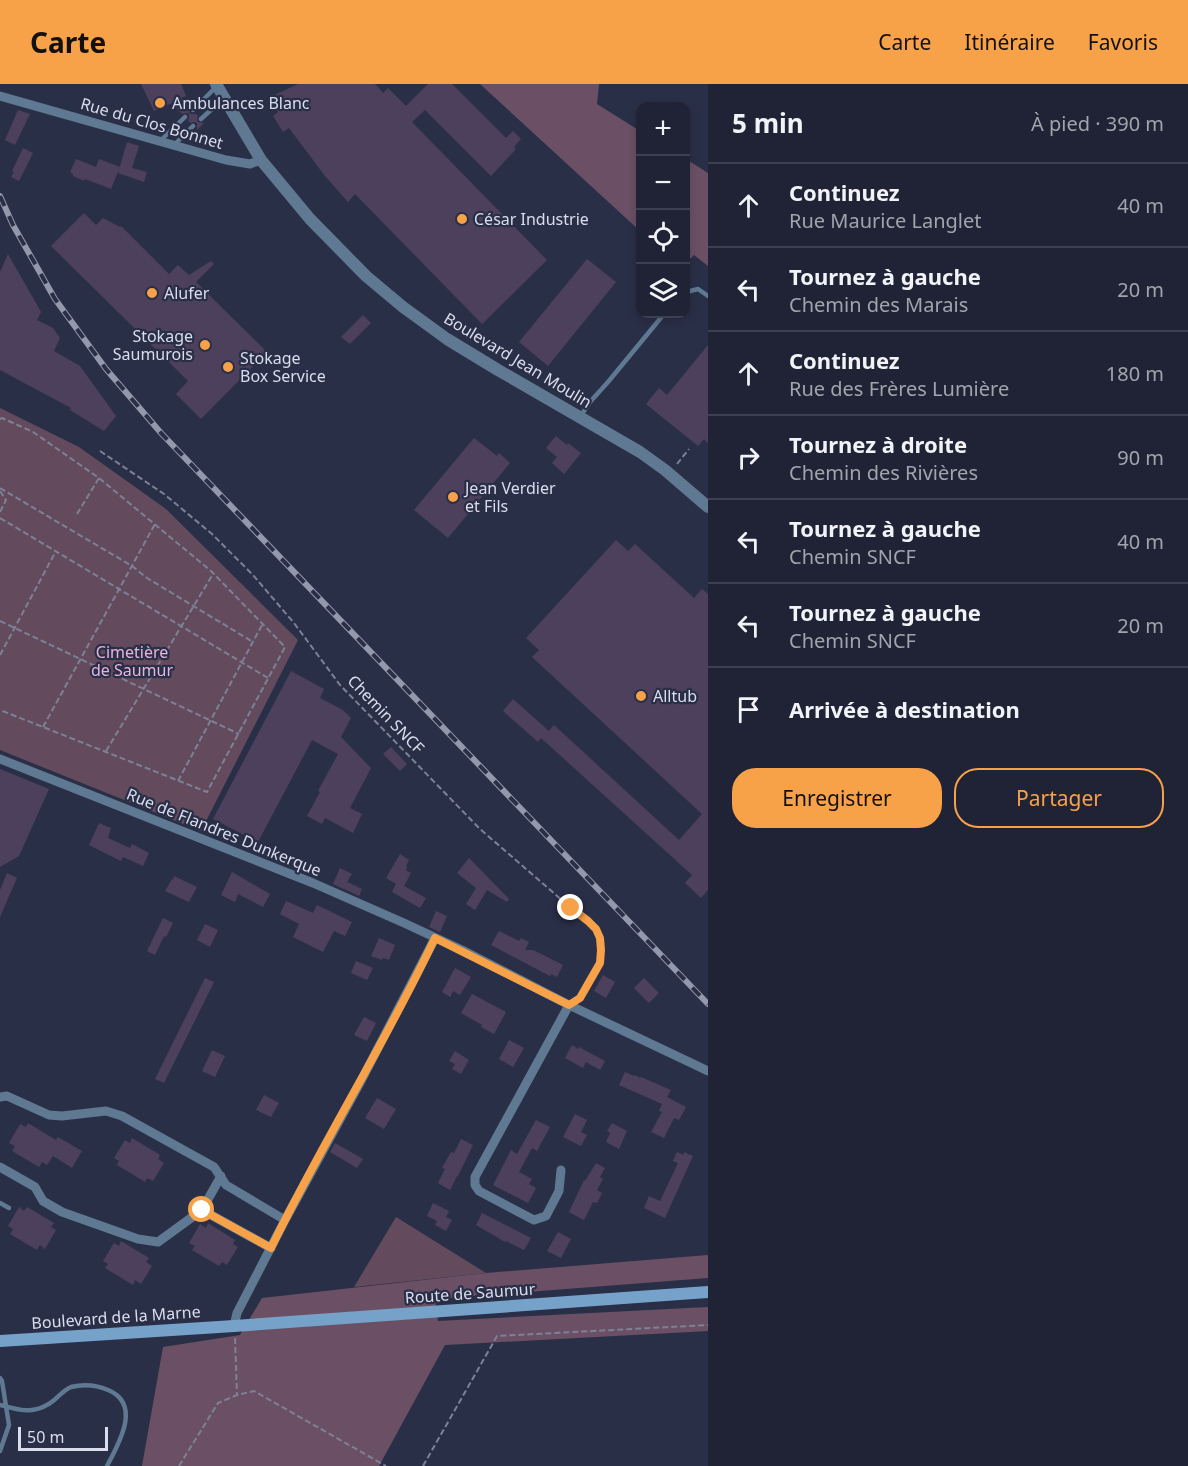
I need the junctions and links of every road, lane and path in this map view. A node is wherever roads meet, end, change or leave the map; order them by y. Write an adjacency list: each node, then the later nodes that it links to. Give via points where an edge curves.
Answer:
1 (217, 85): 3 (street, Boulevard Jean Moulin); 4 (lane)
2 (0, 96): 8 (street, Rue du Clos Bonnet)
3 (224, 98): 6 (lane); 10 (street, Boulevard Jean Moulin)
4 (193, 110)
5 (185, 117): 8 (lane)
6 (201, 119)
7 (193, 126): 9 (lane)
8 (160, 141): 9 (street, Rue du Clos Bonnet)
9 (174, 145): 10 (street, Rue du Clos Bonnet, via 226,160 250,164)
10 (261, 160): 14 (street, Boulevard Jean Moulin, via 310,219 366,276 403,306 447,339)
11 (690, 291): 12 (lane, via 698,289)
12 (708, 296)
13 (661, 318): 14 (lane)
14 (580, 417): 18 (street, Boulevard Jean Moulin)
15 (0, 419): 19 (path, via 33,432)
16 (689, 449): 18 (path)
17 (100, 451): 49 (path, Chemin SNCF, via 164,494 212,534 294,623 340,685 472,820 596,929 600,963 580,998)
18 (669, 473): 21 (street, Boulevard Jean Moulin)
19 (99, 478): 23 (path); 25 (path)
20 (0, 490): 22 (path, via 6,500); 27 (path)
21 (708, 507)
22 (0, 512)
23 (77, 514)
24 (0, 518): 26 (path)
25 (155, 524): 27 (path); 28 (path)
26 (56, 551): 29 (path); 34 (path)
27 (132, 566): 29 (path); 30 (path)
28 (214, 573): 30 (path); 32 (path)
29 (119, 589): 33 (path); 37 (path)
30 (194, 606): 33 (path); 35 (path)
31 (0, 621): 34 (path)
32 (263, 624): 35 (path); 39 (path, via 285,647)
33 (182, 626): 38 (path); 40 (path)
34 (15, 628): 36 (path); 37 (path)
35 (253, 642): 38 (path)
36 (0, 655)
37 (81, 659): 40 (path); 43 (path)
38 (242, 663): 39 (path); 42 (path)
39 (268, 678): 44 (path)
40 (144, 689): 42 (path); 45 (path)
41 (0, 710): 43 (path)
42 (211, 720): 44 (path); 47 (path)
43 (43, 727): 45 (path)
44 (239, 734): 47 (path, via 207,792)
45 (105, 751): 47 (path)
46 (0, 759): 48 (street, Rue de Flandres Dunkerque, via 313,883)
47 (178, 781)
48 (435, 938): 49 (street, Rue de Flandres Dunkerque); 58 (street)
49 (569, 1005): 50 (street, Rue de Flandres Dunkerque); 53 (street, via 475,1177 475,1185 479,1191 534,1221 546,1216 559,1191)
50 (708, 1071)
51 (0, 1097): 54 (street, via 7,1096 49,1115 105,1112 122,1116 214,1167)
52 (0, 1167): 57 (street, via 35,1187 43,1201 62,1212 138,1239 158,1242)
53 (561, 1170)
54 (220, 1176): 57 (street); 58 (street, via 226,1185)
55 (0, 1203): 56 (lane)
56 (9, 1208)
57 (202, 1210): 59 (street)
58 (285, 1220): 59 (street)
59 (271, 1248): 62 (street)
60 (708, 1292): 62 (main road, Route de Saumur)
61 (708, 1325): 72 (path, via 497,1336)
62 (234, 1326): 63 (main road, Boulevard de la Marne); 65 (path)
63 (0, 1341)
64 (0, 1378): 67 (lane)
65 (237, 1395): 70 (path, via 218,1403); 71 (path, via 254,1391)
66 (0, 1405): 67 (lane)
67 (7, 1406): 68 (lane, via 9,1425); 69 (lane, via 32,1410 50,1404 66,1389 80,1386 94,1385 114,1393 125,1406 126,1417)
68 (0, 1451)
69 (107, 1466)
70 (179, 1466)
71 (386, 1466)
72 (423, 1466)

